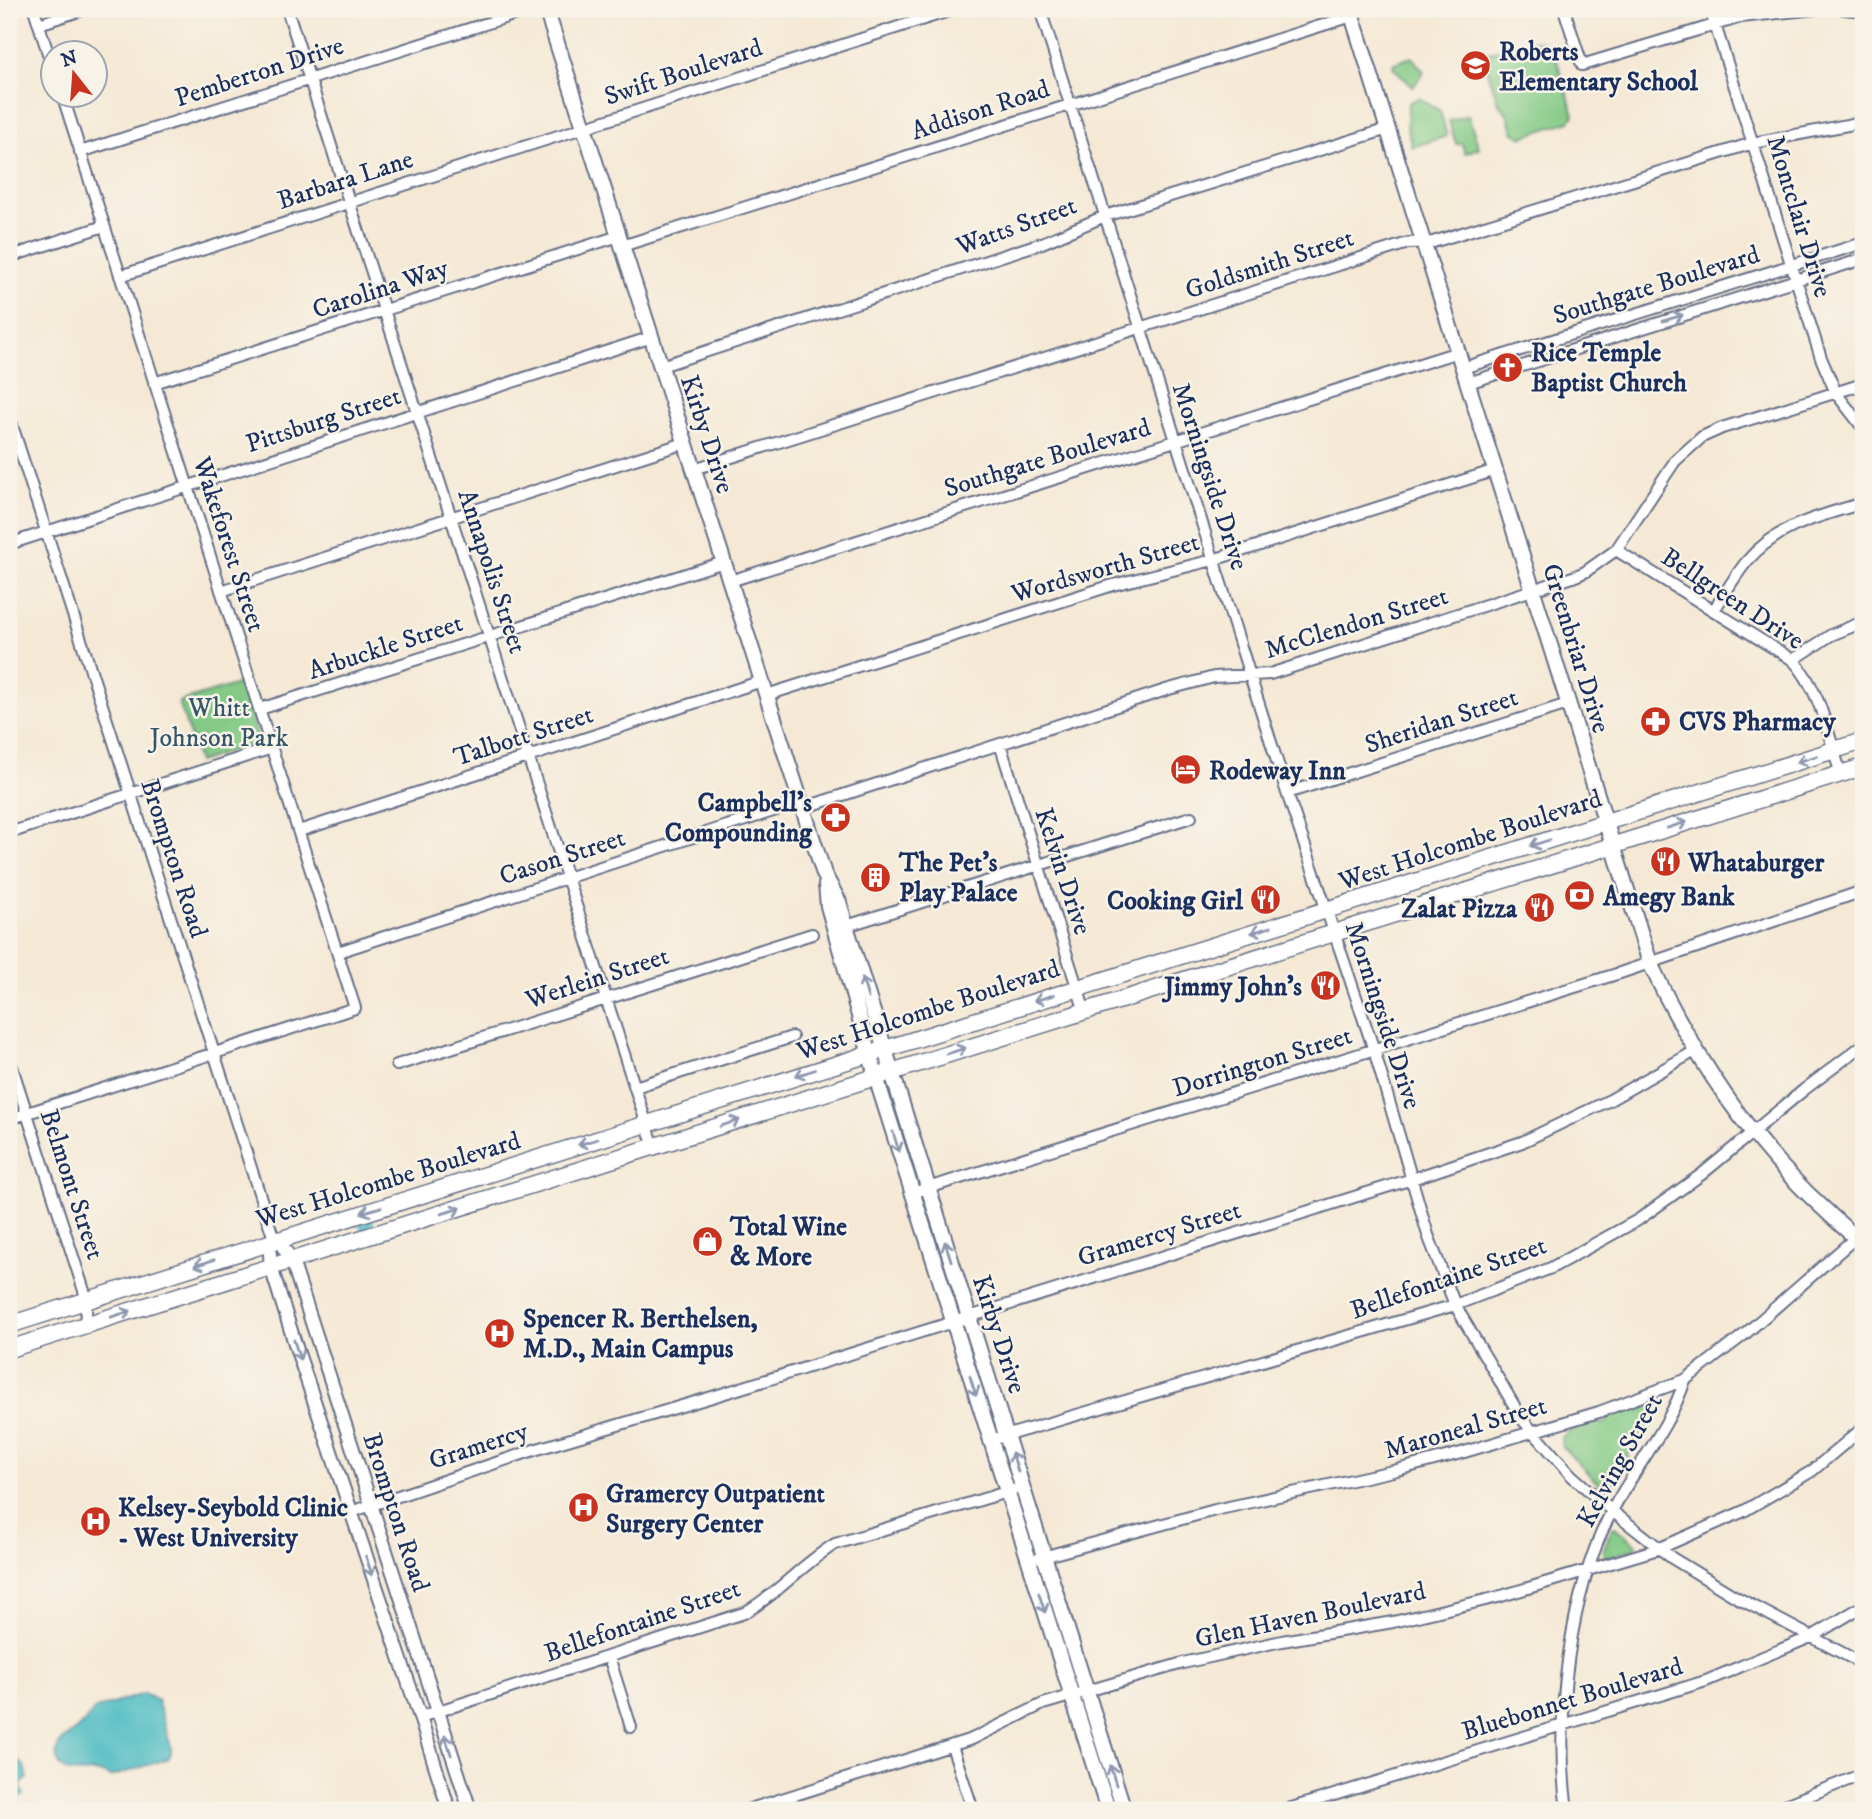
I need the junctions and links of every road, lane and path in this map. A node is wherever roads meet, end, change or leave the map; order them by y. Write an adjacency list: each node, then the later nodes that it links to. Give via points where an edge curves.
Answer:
1 (34, 9): 14 (street)
2 (85, 9): 14 (street)
3 (288, 9): 17 (street, Annapolis Street)
4 (533, 9): 17 (street, Pemberton Drive)
5 (546, 9): 21 (main road, Kirby Drive)
6 (955, 9): 21 (street, Swift Boulevard)
7 (1040, 9): 18 (street, Morningside Drive)
8 (1564, 9): 15 (street, via 1582,65)
9 (1710, 9): 15 (street, Montclair Drive)
10 (1816, 9): 15 (street)
11 (1844, 9): 12 (street)
12 (1863, 11)
13 (1351, 12): 18 (street, Addison Road); 22 (main road, Greenbriar Drive)
14 (39, 23): 16 (street)
15 (1715, 23): 23 (street, Montclair Drive)
16 (44, 38)
17 (310, 79): 24 (street, Pemberton Drive); 25 (street, Annapolis Street)
18 (1069, 105): 26 (street, Morningside Drive); 28 (street, Addison Road)
19 (66, 108): 24 (street, Wakeforest Street)
20 (1863, 122): 23 (street, Goldsmith Street)
21 (584, 127): 25 (street, Barbara Lane); 28 (main road, Kirby Drive)
22 (1388, 129): 26 (street, Watts Street); 29 (main road, Greenbriar Drive)
23 (1753, 143): 29 (street, Goldsmith Street, via 1433,243); 33 (street, Montclair Drive)
24 (80, 152): 27 (street, Wakeforest Street)
25 (350, 202): 34 (street, Barbara Lane); 36 (street, Annapolis Street)
26 (1105, 216): 37 (street, Morningside Drive); 40 (street, Watts Street, via 1042,243)
27 (104, 226): 31 (street); 34 (street, Wakeforest Street)
28 (621, 241): 36 (street, Carolina Way); 38 (main road, Kirby Drive)
29 (1423, 242): 37 (street, Goldsmith Street); 39 (main road, Greenbriar Drive)
30 (1863, 243): 33 (street, Southgate Boulevard)
31 (9, 257)
32 (1863, 259): 35 (street, Southgate Boulevard)
33 (1791, 265): 35 (street, Montclair Drive); 41 (street, Southgate Boulevard)
34 (120, 276): 42 (street, Wakeforest Street)
35 (1796, 280): 43 (street, Southgate Boulevard, one-way to 35); 45 (street, Montclair Drive)
36 (384, 310): 42 (street, Carolina Way); 46 (street, Annapolis Street)
37 (1139, 328): 49 (street, Morningside Drive); 51 (street, Goldsmith Street)
38 (652, 337): 40 (main road, Kirby Drive); 46 (street, Pittsburg Street)
39 (1458, 352): 41 (main road, Greenbriar Drive); 49 (street, Southgate Boulevard)
40 (661, 366): 50 (main road, Kirby Drive)
41 (1463, 368): 43 (main road, Greenbriar Drive)
42 (155, 383): 53 (street, Wakeforest Street)
43 (1468, 383): 52 (main road, Greenbriar Drive)
44 (1863, 384): 45 (street, McClendon Street)
45 (1836, 393): 48 (street, Montclair Drive); 58 (street, McClendon Street, via 1702,438 1675,461)
46 (418, 413): 53 (street, Pittsburg Street); 55 (street, Annapolis Street)
47 (9, 416): 56 (street, Brompton Road)
48 (1863, 428)
49 (1176, 440): 59 (street, Morningside Drive); 61 (street, Southgate Boulevard)
50 (685, 443): 51 (main road, Kirby Drive); 55 (street)
51 (694, 469): 60 (main road, Kirby Drive)
52 (1496, 470): 59 (street, Wordsworth Street); 63 (main road, Greenbriar Drive)
53 (188, 487): 56 (street, Pittsburg Street); 62 (street, Wakeforest Street)
54 (1863, 503): 64 (street, via 1790,527 1769,540 1748,560)
55 (451, 517): 62 (street); 66 (street, Annapolis Street)
56 (46, 532): 57 (street, Pittsburg Street); 82 (street, Brompton Road)
57 (9, 544)
58 (1616, 551): 63 (street, McClendon Street, via 1585,572); 64 (street, Bellgreen Drive)
59 (1213, 560): 68 (street, Morningside Drive); 70 (street, Wordsworth Street, via 1113,585)
60 (724, 562): 61 (main road, Kirby Drive); 66 (street, Arbuckle Street)
61 (730, 581): 69 (main road, Kirby Drive)
62 (221, 591): 72 (street, Wakeforest Street)
63 (1533, 591): 68 (street, McClendon Street, via 1270,674); 71 (main road, Greenbriar Drive)
64 (1714, 610): 67 (street, Bellgreen Drive)
65 (1863, 622): 67 (street, via 1831,635)
66 (490, 636): 72 (street, Arbuckle Street); 77 (street, Annapolis Street)
67 (1793, 660): 76 (street, Bellgreen Drive, via 1812,687)
68 (1251, 676): 74 (street, McClendon Street, via 1195,681); 81 (street, Morningside Drive)
69 (762, 681): 70 (main road, Kirby Drive); 77 (street, Talbott Street)
70 (767, 695): 83 (main road, Kirby Drive)
71 (1568, 704): 81 (street, Sheridan Street); 86 (main road, Greenbriar Drive)
72 (260, 709): 75 (street, Wakeforest Street)
73 (1863, 741): 76 (main road, West Holcombe Boulevard)
74 (1000, 744): 83 (street, McClendon Street); 90 (street, Kelvin Drive)
75 (272, 748): 82 (street); 87 (street, Wakeforest Street)
76 (1833, 750): 79 (street, Bellgreen Drive); 80 (main road, West Holcombe Boulevard, one-way to 80)
77 (528, 757): 87 (street, Talbott Street); 91 (street, Annapolis Street)
78 (1863, 767): 79 (main road, West Holcombe Boulevard)
79 (1841, 774): 84 (main road, West Holcombe Boulevard)
80 (1737, 781): 84 (main road, via 1736,791 1716,801); 86 (main road, West Holcombe Boulevard)
81 (1287, 793): 93 (street, Morningside Drive)
82 (130, 794): 88 (street); 107 (street, Brompton Road)
83 (802, 805): 91 (street, Cason Street); 94 (main road, Kirby Drive, via 824,874 828,906)
84 (1717, 813): 89 (main road, West Holcombe Boulevard, one-way to 84)
85 (1191, 817): 90 (street)
86 (1605, 822): 89 (main road, Greenbriar Drive); 93 (main road, West Holcombe Boulevard, one-way to 93)
87 (299, 831): 97 (street, Wakeforest Street)
88 (9, 833)
89 (1612, 845): 96 (main road, West Holcombe Boulevard); 98 (main road, Greenbriar Drive)
90 (1038, 865): 94 (street); 99 (street, Kelvin Drive)
91 (568, 878): 97 (street, Cason Street); 100 (street, Annapolis Street)
92 (1863, 891): 98 (street, Dorrington Street)
93 (1326, 910): 96 (street, Morningside Drive); 99 (main road, West Holcombe Boulevard, one-way to 99)
94 (841, 928): 105 (main road, Kirby Drive)
95 (812, 934): 100 (street, Werlein Street)
96 (1334, 934): 101 (main road, West Holcombe Boulevard); 104 (street, Morningside Drive)
97 (338, 953): 107 (street, Wakeforest Street, via 355,1008)
98 (1650, 963): 104 (street, Dorrington Street); 106 (main road, Greenbriar Drive)
99 (1077, 988): 101 (street, Kelvin Drive); 105 (main road, West Holcombe Boulevard, one-way to 105)
100 (606, 998): 109 (street, Werlein Street); 111 (street, Annapolis Street)
101 (1085, 1012): 110 (main road, West Holcombe Boulevard, one-way to 101)
102 (792, 1037): 111 (street)
103 (1863, 1045): 115 (street, Bellefontaine Street)
104 (1374, 1050): 117 (street, Morningside Drive); 118 (street, Dorrington Street)
105 (877, 1051): 110 (main road, Kirby Drive); 114 (main road, West Holcombe Boulevard, one-way to 114)
106 (1695, 1051): 115 (main road, Greenbriar Drive); 117 (street, Gramercy Street, via 1521,1143)
107 (213, 1053): 112 (street); 121 (street, Brompton Road)
108 (9, 1058): 112 (street, Belmont Street)
109 (397, 1065)
110 (883, 1074): 116 (main road, West Holcombe Boulevard, one-way to 110); 118 (main road, Kirby Drive); 119 (main road, Kirby Drive, one-way to 119)
111 (635, 1087): 114 (street, Annapolis Street)
112 (27, 1114): 113 (street); 124 (street, Belmont Street)
113 (9, 1119)
114 (647, 1124): 116 (street, Annapolis Street); 121 (main road, West Holcombe Boulevard, one-way to 121)
115 (1752, 1134): 120 (main road, Greenbriar Drive, via 1809,1196); 125 (street, Bellefontaine Street, via 1638,1220 1594,1246)
116 (654, 1147): 122 (main road, West Holcombe Boulevard, one-way to 116)
117 (1412, 1179): 125 (street, Morningside Drive); 126 (street, Gramercy Street)
118 (928, 1188): 119 (street, Dorrington Street); 126 (main road, Kirby Drive, one-way to 118)
119 (912, 1193): 127 (main road, Kirby Drive)
120 (1861, 1237): 131 (street, Maroneal Street)
121 (273, 1238): 122 (street, Brompton Road); 123 (street, Brompton Road); 124 (main road, West Holcombe Boulevard, one-way to 124)
122 (292, 1261): 123 (main road, West Holcombe Boulevard); 132 (street, Brompton Road)
123 (271, 1267): 129 (main road, West Holcombe Boulevard, one-way to 123); 133 (street, Brompton Road, one-way to 133)
124 (87, 1300): 128 (main road, West Holcombe Boulevard); 129 (street, Belmont Street)
125 (1455, 1305): 136 (street, Morningside Drive); 137 (street, Bellefontaine Street)
126 (969, 1316): 127 (street, Gramercy Street); 137 (main road, Kirby Drive)
127 (953, 1321): 134 (street, Gramercy Street); 138 (main road, Kirby Drive, one-way to 138)
128 (9, 1325)
129 (86, 1325): 130 (main road, West Holcombe Boulevard)
130 (9, 1349)
131 (1685, 1380): 136 (street, Maroneal Street); 142 (street, Kelving Street, via 1675,1407)
132 (339, 1404): 133 (street); 141 (street, Brompton Road)
133 (317, 1410): 143 (street, Brompton Road)
134 (621, 1423): 141 (street, Gramercy)
135 (1863, 1427): 144 (street, Glen Haven Boulevard, via 1812,1471 1744,1511)
136 (1533, 1432): 142 (street, Morningside Drive, via 1571,1475); 145 (street, Maroneal Street, via 1394,1471 1215,1510)
137 (1007, 1436): 138 (street, Bellefontaine Street); 139 (main road, Kirby Drive, one-way to 137)
138 (991, 1440): 140 (main road, Kirby Drive)
139 (1023, 1487): 140 (street, Bellefontaine Street); 145 (main road, Kirby Drive)
140 (1007, 1491): 146 (main road, Kirby Drive); 150 (street, Bellefontaine Street, via 835,1544 744,1613)
141 (370, 1504): 143 (street, Gramercy); 154 (street, Brompton Road)
142 (1612, 1511): 144 (street, Morningside Drive); 147 (street, Kelving Street)
143 (351, 1512): 155 (street, Brompton Road, one-way to 155)
144 (1658, 1549): 147 (street, Glen Haven Boulevard); 149 (street, Morningside Drive, via 1736,1597)
145 (1045, 1556): 146 (street, Maroneal Street); 152 (main road, Kirby Drive)
146 (1029, 1561): 153 (main road, Kirby Drive, one-way to 153)
147 (1587, 1571): 152 (street, Glen Haven Boulevard, via 1393,1622 1183,1663); 156 (street, Kelving Street, via 1570,1650)
148 (1863, 1606): 149 (street, Bluebonnet Boulevard)
149 (1813, 1636): 151 (street, Morningside Drive); 156 (street, Bluebonnet Boulevard, via 1706,1681)
150 (609, 1657): 154 (street, Bellefontaine Street); 157 (street)
151 (1863, 1664)
152 (1087, 1691): 153 (street, Glen Haven Boulevard); 165 (main road, Kirby Drive, one-way to 152)
153 (1072, 1696): 158 (street, Glen Haven Boulevard, via 1043,1704 993,1731); 164 (main road, Kirby Drive)
154 (437, 1711): 155 (street, Bellefontaine Street); 161 (street, Brompton Road, one-way to 154)
155 (420, 1717): 160 (street, Brompton Road)
156 (1562, 1724): 166 (street, Bluebonnet Boulevard); 167 (street, Kelving Street)
157 (631, 1727)
158 (952, 1746): 162 (street, Glen Haven Boulevard); 163 (street)
159 (1863, 1774): 168 (street)
160 (449, 1810)
161 (470, 1810)
162 (747, 1810)
163 (973, 1810)
164 (1108, 1810)
165 (1124, 1810)
166 (1285, 1810)
167 (1567, 1810)
168 (1772, 1810)

